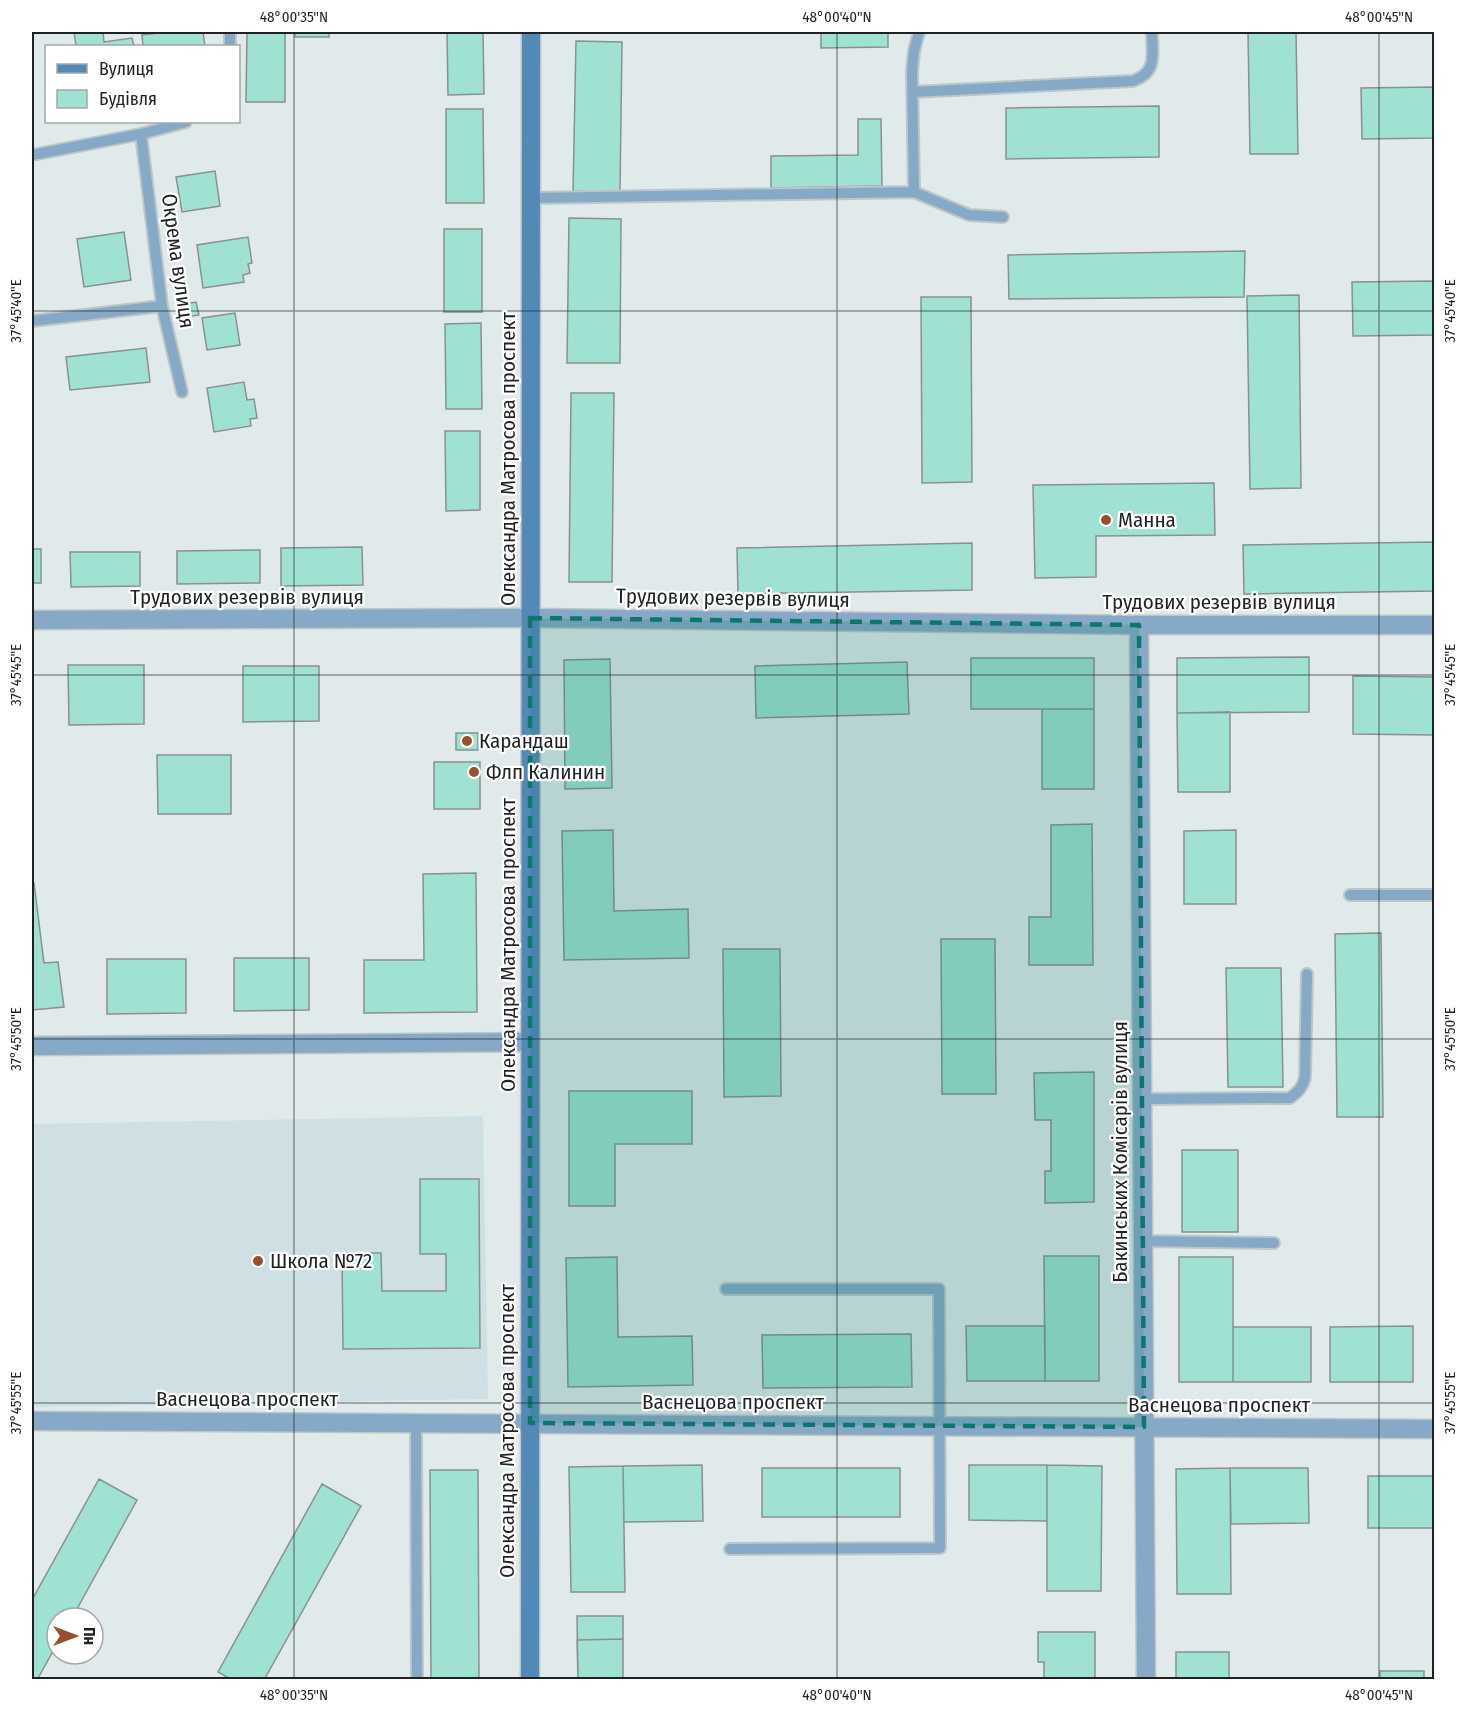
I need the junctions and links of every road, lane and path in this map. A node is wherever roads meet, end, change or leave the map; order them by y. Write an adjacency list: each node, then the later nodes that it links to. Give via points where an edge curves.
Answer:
1 (531, 32): 9 (main road, Олександра Матросова проспект)
2 (919, 32): 4 (lane, via 914,51)
3 (1152, 32): 4 (lane, via 1149,71 1133,81)
4 (913, 92): 8 (lane)
5 (182, 123): 6 (lane)
6 (141, 134): 7 (lane); 11 (lane, Окрема вулиця)
7 (32, 155)
8 (914, 192): 9 (lane); 10 (lane, via 969,215)
9 (531, 198): 14 (main road, Олександра Матросова проспект)
10 (1003, 217)
11 (162, 306): 12 (lane); 13 (lane, Окрема вулиця)
12 (32, 321)
13 (182, 392)
14 (530, 618): 15 (street, Трудових резервів вулиця); 16 (street, Трудових резервів вулиця); 21 (main road, Олександра Матросова проспект)
15 (32, 620)
16 (1139, 625): 17 (street, Трудових резервів вулиця); 23 (street, Бакинських Комісарів вулиця)
17 (1434, 625)
18 (1350, 895): 19 (lane)
19 (1434, 895)
20 (1307, 974): 23 (lane, via 1305,1077 1298,1092 1290,1098)
21 (530, 1042): 22 (street); 29 (main road, Олександра Матросова проспект)
22 (32, 1046)
23 (1142, 1099): 24 (street, Бакинських Комісарів вулиця)
24 (1143, 1241): 25 (lane); 31 (street, Бакинських Комісарів вулиця)
25 (1274, 1243)
26 (726, 1289): 30 (lane, via 939,1289)
27 (32, 1421): 28 (street, Васнецова проспект)
28 (416, 1423): 29 (street, Васнецова проспект); 34 (lane)
29 (530, 1423): 30 (street, Васнецова проспект); 35 (main road, Олександра Матросова проспект)
30 (940, 1426): 31 (street, Васнецова проспект); 33 (lane, via 940,1548)
31 (1144, 1427): 32 (street, Васнецова проспект); 36 (street, Бакинських Комісарів вулиця)
32 (1434, 1429)
33 (730, 1549)
34 (417, 1680)
35 (530, 1680)
36 (1146, 1680)

